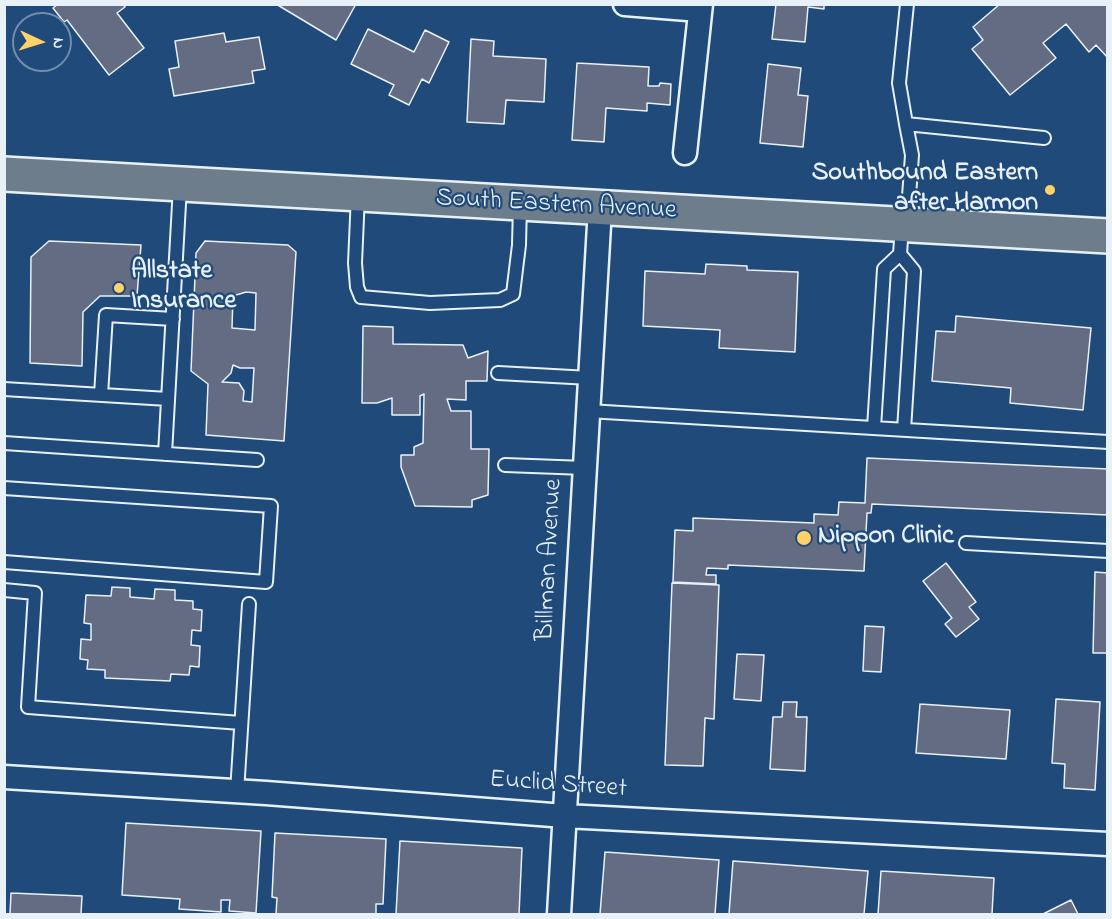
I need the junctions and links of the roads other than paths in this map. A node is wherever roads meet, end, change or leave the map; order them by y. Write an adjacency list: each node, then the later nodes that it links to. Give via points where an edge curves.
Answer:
1 (625, 4): 3 (street)
2 (907, 4): 4 (lane, via 899,83)
3 (700, 7): 6 (street)
4 (906, 124): 5 (lane); 12 (lane, via 912,155)
5 (1044, 138)
6 (685, 153)
7 (4, 174): 8 (main road, South Eastern Avenue)
8 (180, 185): 9 (main road, South Eastern Avenue); 14 (lane)
9 (358, 195): 10 (main road, South Eastern Avenue); 10 (lane, via 355,263 362,297 430,303 500,300 513,294)
10 (520, 204): 11 (main road, South Eastern Avenue)
11 (600, 208): 12 (main road, South Eastern Avenue); 16 (street, Billman Avenue)
12 (903, 234): 13 (main road, South Eastern Avenue); 21 (lane, via 884,269); 22 (lane, via 914,271)
13 (1107, 236)
14 (172, 319): 18 (lane, via 106,315); 19 (lane)
15 (498, 372): 16 (lane)
16 (590, 378): 20 (street, Billman Avenue)
17 (4, 389): 18 (lane)
18 (101, 395): 19 (lane)
19 (168, 399): 25 (lane)
20 (588, 411): 21 (lane); 28 (street, Billman Avenue)
21 (874, 428): 22 (lane)
22 (904, 430): 23 (lane)
23 (1107, 442)
24 (4, 443): 25 (lane)
25 (165, 454): 26 (lane)
26 (257, 460)
27 (505, 465): 28 (lane)
28 (585, 468): 38 (street, Billman Avenue)
29 (4, 488): 32 (lane, via 272,506 266,582)
30 (966, 543): 31 (lane)
31 (1107, 551)
32 (4, 562)
33 (4, 590): 35 (lane, via 35,593 28,707)
34 (249, 604): 35 (lane)
35 (241, 723): 37 (lane)
36 (4, 777): 37 (street, Euclid Street)
37 (237, 792): 38 (street, Euclid Street)
38 (565, 816): 39 (street, Euclid Street); 40 (street, Billman Avenue)
39 (1107, 844)
40 (559, 915)

